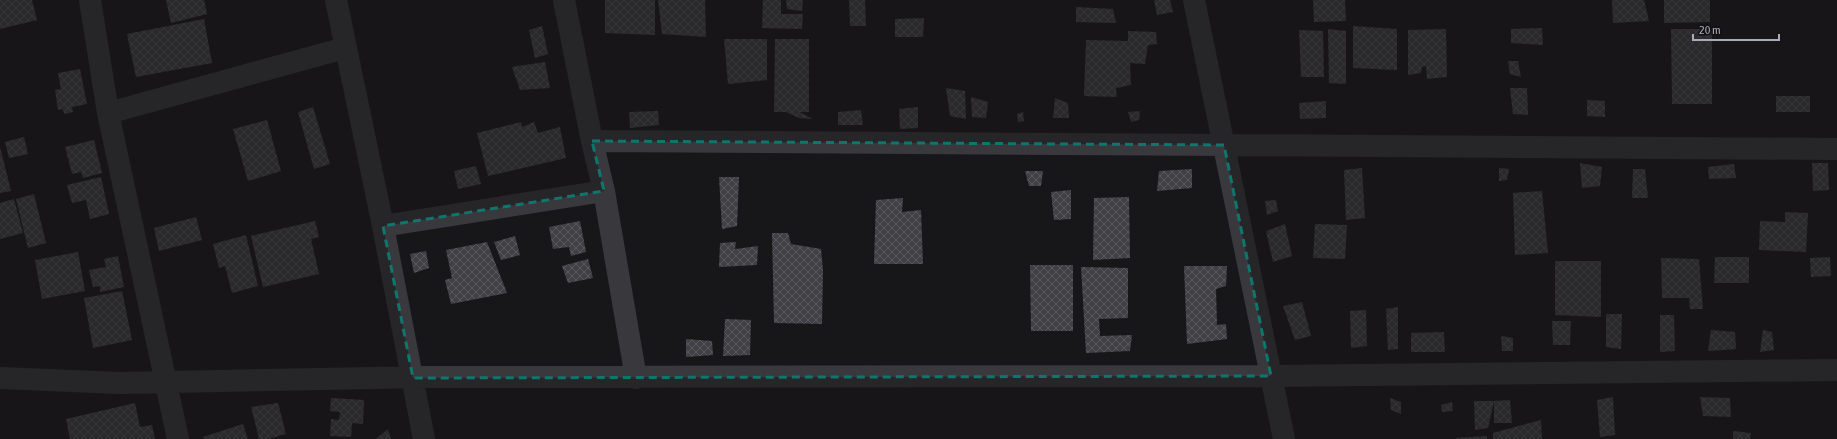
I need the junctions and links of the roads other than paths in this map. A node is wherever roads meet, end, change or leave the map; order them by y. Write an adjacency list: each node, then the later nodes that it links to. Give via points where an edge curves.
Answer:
1 (90, 0): 6 (street)
2 (336, 0): 5 (street)
3 (564, 0): 7 (street)
4 (1194, 0): 8 (street)
5 (345, 48): 6 (street); 11 (street)
6 (108, 114): 17 (street)
7 (592, 140): 8 (street); 10 (street)
8 (1224, 144): 9 (street); 13 (street)
9 (1837, 149)
10 (604, 191): 11 (street); 16 (street)
11 (383, 226): 15 (street)
12 (1837, 370): 13 (street)
13 (1271, 376): 16 (street); 20 (street)
14 (0, 378): 17 (street, via 120,383)
15 (413, 378): 16 (street); 17 (street); 19 (street)
16 (636, 378)
17 (165, 382): 18 (street)
18 (178, 439)
19 (424, 439)
20 (1284, 439)

